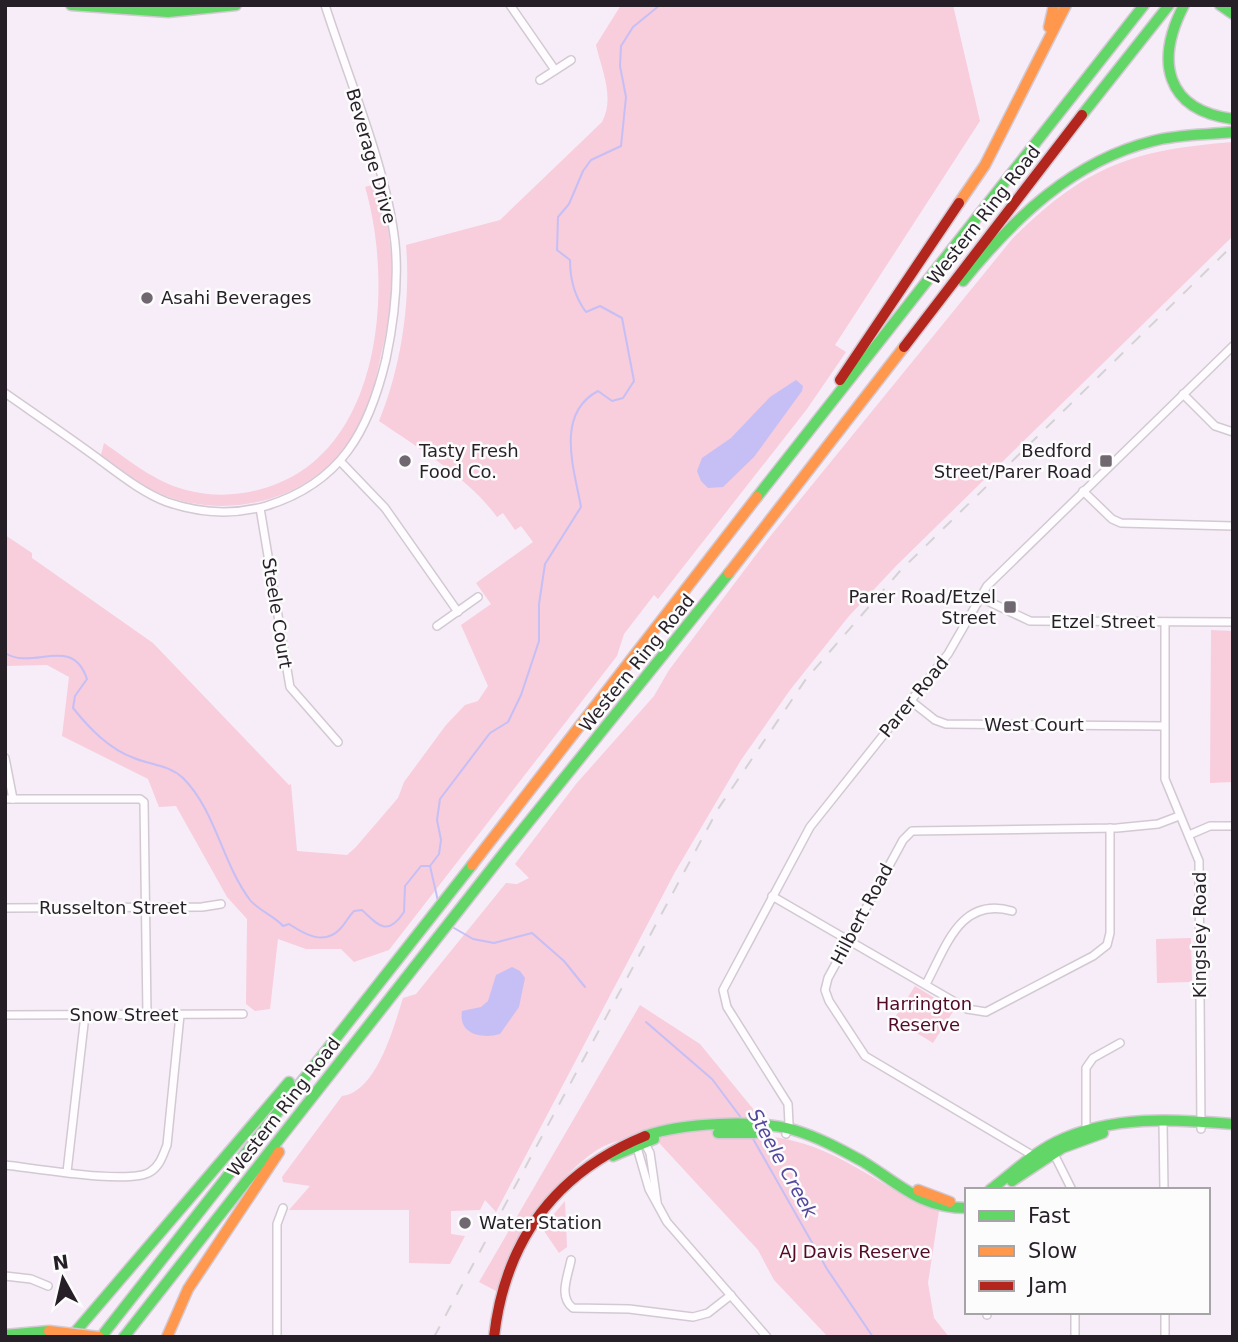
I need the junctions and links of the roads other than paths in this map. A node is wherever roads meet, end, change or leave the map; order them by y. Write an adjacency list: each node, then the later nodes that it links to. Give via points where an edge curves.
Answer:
1 (71, 5): 2 (main road, via 168,12)
2 (236, 5)
3 (324, 5): 23 (street, Beverage Drive, via 388,202 397,265 394,316 375,401 362,432)
4 (510, 5): 13 (street)
5 (1054, 5): 15 (main road, via 1052,21)
6 (1066, 5): 15 (main road)
7 (1144, 5): 29 (main road, Western Ring Road)
8 (1169, 5): 21 (main road, Western Ring Road)
9 (1184, 5): 16 (main road, via 1167,41 1166,65 1171,79 1182,98 1195,108)
10 (1220, 5): 11 (main road)
11 (1233, 14)
12 (570, 60): 13 (street)
13 (555, 70): 14 (street)
14 (540, 80)
15 (1019, 98): 29 (main road, via 985,165 868,342)
16 (1233, 119)
17 (1233, 131): 21 (main road, via 1131,147 1074,174 1037,201 1012,222)
18 (1233, 346): 20 (street, Parer Road)
19 (5, 393): 25 (street, Beverage Drive, via 159,498 216,512)
20 (1183, 394): 22 (street, via 1215,426); 24 (street, Parer Road)
21 (846, 424): 50 (main road, Western Ring Road)
22 (1233, 432)
23 (340, 461): 25 (street, Beverage Drive, via 302,491); 30 (street, via 386,508)
24 (1083, 491): 26 (street, via 1121,523); 28 (street, Parer Road)
25 (260, 508): 36 (street, Steele Court, via 290,687)
26 (1233, 526)
27 (478, 597): 30 (street)
28 (979, 597): 31 (street, Etzel Street, via 1030,621); 34 (street, Parer Road, via 955,644)
29 (676, 599): 49 (main road, Western Ring Road, via 561,755)
30 (458, 612): 33 (street)
31 (1166, 622): 32 (street, Etzel Street); 35 (street, Kingsley Road)
32 (1233, 622)
33 (438, 626)
34 (911, 701): 35 (street, West Court, via 946,724); 43 (street, Parer Road, via 810,827)
35 (1164, 726): 39 (street, Kingsley Road, via 1165,779)
36 (338, 742)
37 (5, 758): 38 (street)
38 (9, 799): 46 (street, via 144,802)
39 (1180, 816): 41 (street, Hilbert Road, via 1158,824); 42 (street, Kingsley Road)
40 (1233, 825): 42 (street, via 1206,827)
41 (1110, 828): 48 (street, Hilbert Road, via 912,831 902,840); 51 (street, via 1110,937 1102,951 986,1012 972,1011)
42 (1189, 835): 59 (street, Kingsley Road, via 1199,860)
43 (772, 896): 48 (street); 61 (street, Parer Road, via 723,996 785,1098)
44 (221, 904): 46 (street, Russelton Street)
45 (5, 908): 46 (street, Russelton Street)
46 (145, 908): 56 (street)
47 (1012, 911): 51 (street, via 990,907 971,914 954,932)
48 (848, 940): 51 (street); 65 (street, Hilbert Road, via 828,978 826,994 860,1051)
49 (395, 961): 83 (main road); 84 (main road, Western Ring Road)
50 (404, 979): 85 (main road, Western Ring Road); 86 (main road, via 272,1161 180,1303)
51 (926, 984)
52 (180, 1014): 53 (street, Snow Street); 56 (street, Snow Street); 67 (street, via 162,1160 152,1171 127,1178)
53 (243, 1014)
54 (5, 1015): 55 (street, Snow Street)
55 (85, 1015): 56 (street, Snow Street); 67 (street)
56 (146, 1015)
57 (1120, 1043): 62 (street, via 1086,1068)
58 (1163, 1126): 59 (main road); 62 (main road); 72 (street)
59 (1201, 1126): 60 (main road)
60 (1233, 1126)
61 (786, 1131): 63 (main road, via 680,1128); 68 (main road, via 840,1149)
62 (1086, 1134): 64 (main road)
63 (640, 1142): 79 (street, via 657,1202 672,1229); 88 (main road, via 588,1164 549,1203 514,1261 500,1300)
64 (1051, 1149): 65 (main road); 71 (street)
65 (1037, 1159): 69 (main road); 70 (main road)
66 (5, 1165): 67 (street)
67 (67, 1172)
68 (892, 1179): 73 (main road, via 941,1201); 75 (main road, via 929,1204)
69 (993, 1188)
70 (1003, 1188)
71 (1071, 1188)
72 (1164, 1188)
73 (965, 1202)
74 (283, 1208): 87 (street, via 278,1224)
75 (965, 1208)
76 (571, 1260): 79 (street, via 564,1295 573,1308 694,1317)
77 (5, 1276): 78 (street)
78 (48, 1286)
79 (731, 1296): 89 (street)
80 (1075, 1314): 90 (street)
81 (1165, 1314): 91 (street)
82 (5, 1335): 84 (main road, bridge, via 49,1331)
83 (71, 1337)
84 (100, 1337)
85 (124, 1337)
86 (167, 1337)
87 (277, 1337)
88 (495, 1337)
89 (766, 1337)
90 (1075, 1337)
91 (1165, 1337)

